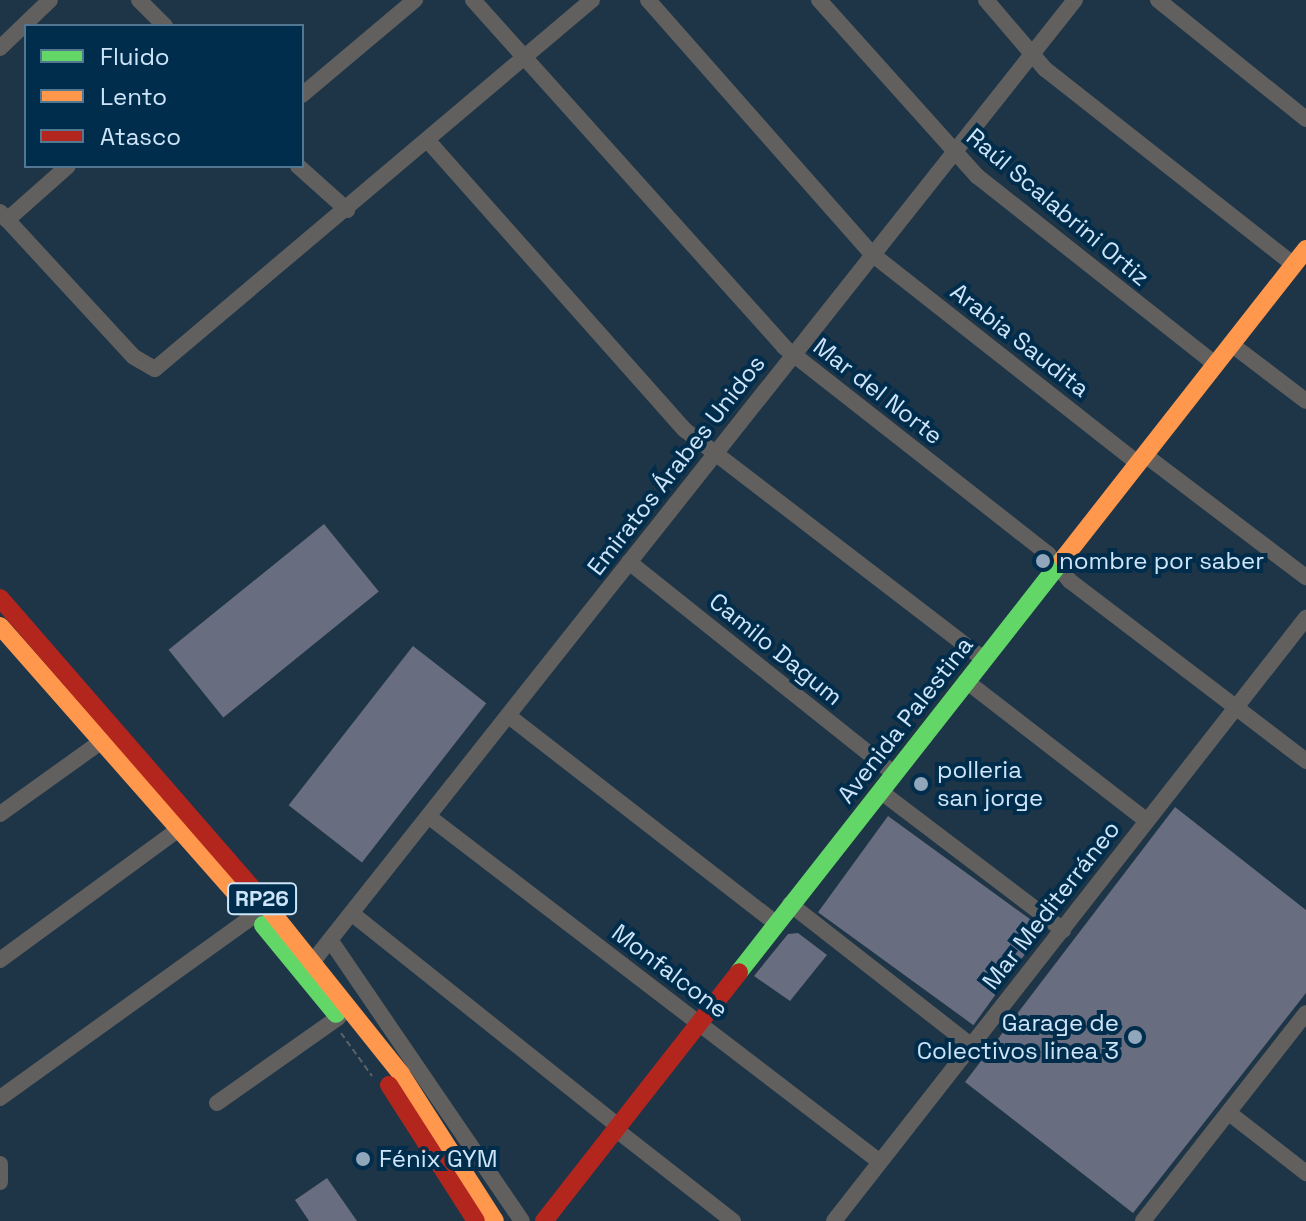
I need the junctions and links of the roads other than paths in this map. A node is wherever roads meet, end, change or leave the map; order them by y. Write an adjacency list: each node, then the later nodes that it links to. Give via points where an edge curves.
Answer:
1 (50, 0): 11 (street)
2 (139, 0): 12 (street)
3 (415, 0): 17 (street)
4 (473, 0): 16 (street, Mar del Norte)
5 (592, 0): 16 (street)
6 (648, 0): 26 (street, Arabia Saudita)
7 (819, 0): 20 (street, Raúl Scalabrini Ortiz)
8 (986, 0): 15 (street)
9 (1075, 0): 15 (street, Emiratos Árabes Unidos)
10 (1158, 0): 18 (street)
11 (25, 24)
12 (163, 24)
13 (24, 25): 14 (street)
14 (0, 48)
15 (1032, 54): 20 (street, Emiratos Árabes Unidos); 27 (street)
16 (526, 57): 19 (street); 29 (street, Mar del Norte)
17 (304, 93)
18 (1306, 119)
19 (429, 142): 23 (street); 32 (street, via 670,415)
20 (953, 154): 26 (street, Emiratos Árabes Unidos); 30 (street, Raúl Scalabrini Ortiz)
21 (65, 168): 24 (street)
22 (300, 168): 23 (street)
23 (347, 210): 24 (street, via 155,369 134,357)
24 (4, 216)
25 (1306, 249): 27 (main road, Avenida Palestina)
26 (872, 254): 29 (street, Emiratos Árabes Unidos); 33 (street, Arabia Saudita)
27 (1294, 265): 28 (main road, Avenida Palestina)
28 (1231, 344): 30 (main road, Avenida Palestina); 31 (street)
29 (793, 356): 32 (street, Emiratos Árabes Unidos); 35 (street, Mar del Norte)
30 (1216, 365): 33 (main road, Avenida Palestina)
31 (1306, 401)
32 (718, 452): 34 (street, Emiratos Árabes Unidos); 40 (street)
33 (1142, 459): 35 (main road, Avenida Palestina); 36 (street, Arabia Saudita)
34 (629, 562): 43 (street, Emiratos Árabes Unidos); 46 (street, Camilo Dagum)
35 (1058, 566): 40 (main road, Avenida Palestina); 42 (street, Mar del Norte)
36 (1306, 577)
37 (0, 598): 59 (main road, RP26)
38 (1306, 618): 42 (street, Mar Mediterráneo)
39 (0, 626): 44 (main road, RP26)
40 (983, 659): 41 (main road, Avenida Palestina)
41 (966, 681): 46 (main road, Avenida Palestina); 50 (street)
42 (1235, 707): 45 (street, Mar del Norte); 50 (street, Mar Mediterráneo)
43 (510, 717): 49 (street, Emiratos Árabes Unidos); 55 (street)
44 (102, 741): 48 (street); 51 (main road, RP26)
45 (1306, 761)
46 (893, 773): 47 (main road, Avenida Palestina)
47 (880, 791): 52 (main road, Avenida Palestina); 56 (street)
48 (0, 814)
49 (432, 819): 54 (street, Emiratos Árabes Unidos); 62 (street, Monfalcone)
50 (1146, 820): 56 (street, Mar Mediterráneo)
51 (179, 829): 53 (main road, RP26); 58 (street)
52 (790, 904): 55 (main road, Avenida Palestina); 63 (street)
53 (255, 915): 61 (main road, RP26); 64 (street)
54 (355, 916): 57 (street, Emiratos Árabes Unidos); 67 (street)
55 (774, 922): 62 (main road, Avenida Palestina)
56 (1063, 930): 63 (street, Mar Mediterráneo)
57 (333, 944): 59 (street, Emiratos Árabes Unidos); 73 (street)
58 (0, 960)
59 (314, 960): 72 (main road, RP26, via 401,1074)
60 (1306, 1013): 66 (street)
61 (339, 1017): 65 (street); 71 (main road, RP26)
62 (695, 1024): 67 (main road, Avenida Palestina); 68 (street, Monfalcone)
63 (972, 1046): 68 (street, Mar Mediterráneo)
64 (0, 1098)
65 (217, 1103)
66 (1229, 1113): 69 (street); 70 (street)
67 (615, 1126): 74 (main road, Avenida Palestina); 75 (street)
68 (880, 1162): 76 (street, Mar Mediterráneo)
69 (1306, 1173)
70 (1145, 1220)
71 (476, 1221)
72 (495, 1221)
73 (522, 1221)
74 (544, 1221)
75 (733, 1221)
76 (834, 1221)

